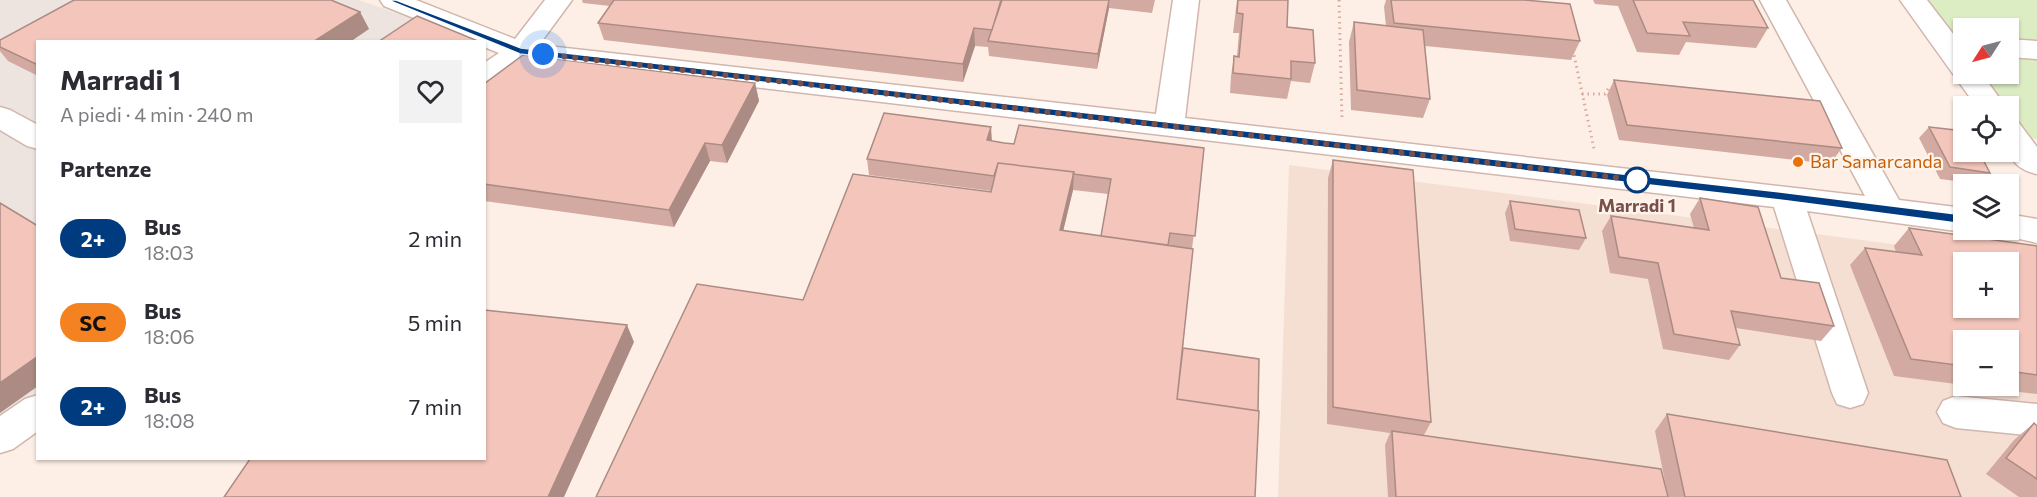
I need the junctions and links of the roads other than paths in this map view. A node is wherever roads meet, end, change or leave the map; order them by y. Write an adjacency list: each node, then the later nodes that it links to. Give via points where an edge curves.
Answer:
1 (393, 0): 9 (street)
2 (559, 0): 9 (street)
3 (1186, 0): 14 (street)
4 (1773, 0): 12 (street)
5 (1912, 0): 6 (street)
6 (1953, 43)
7 (2019, 49): 8 (street)
8 (2037, 50)
9 (520, 51): 10 (street); 14 (street)
10 (486, 76)
11 (1798, 102): 12 (street)
12 (1831, 105): 19 (street)
13 (0, 117): 15 (street)
14 (1169, 127): 18 (street)
15 (36, 138)
16 (2019, 144): 17 (street)
17 (2035, 164)
18 (1788, 197): 19 (street); 23 (street)
19 (1888, 208): 20 (street)
20 (1953, 218)
21 (2019, 228): 22 (street)
22 (2037, 231)
23 (1850, 393)
24 (36, 411): 27 (street)
25 (1956, 412): 26 (street)
26 (2037, 420)
27 (0, 437)

